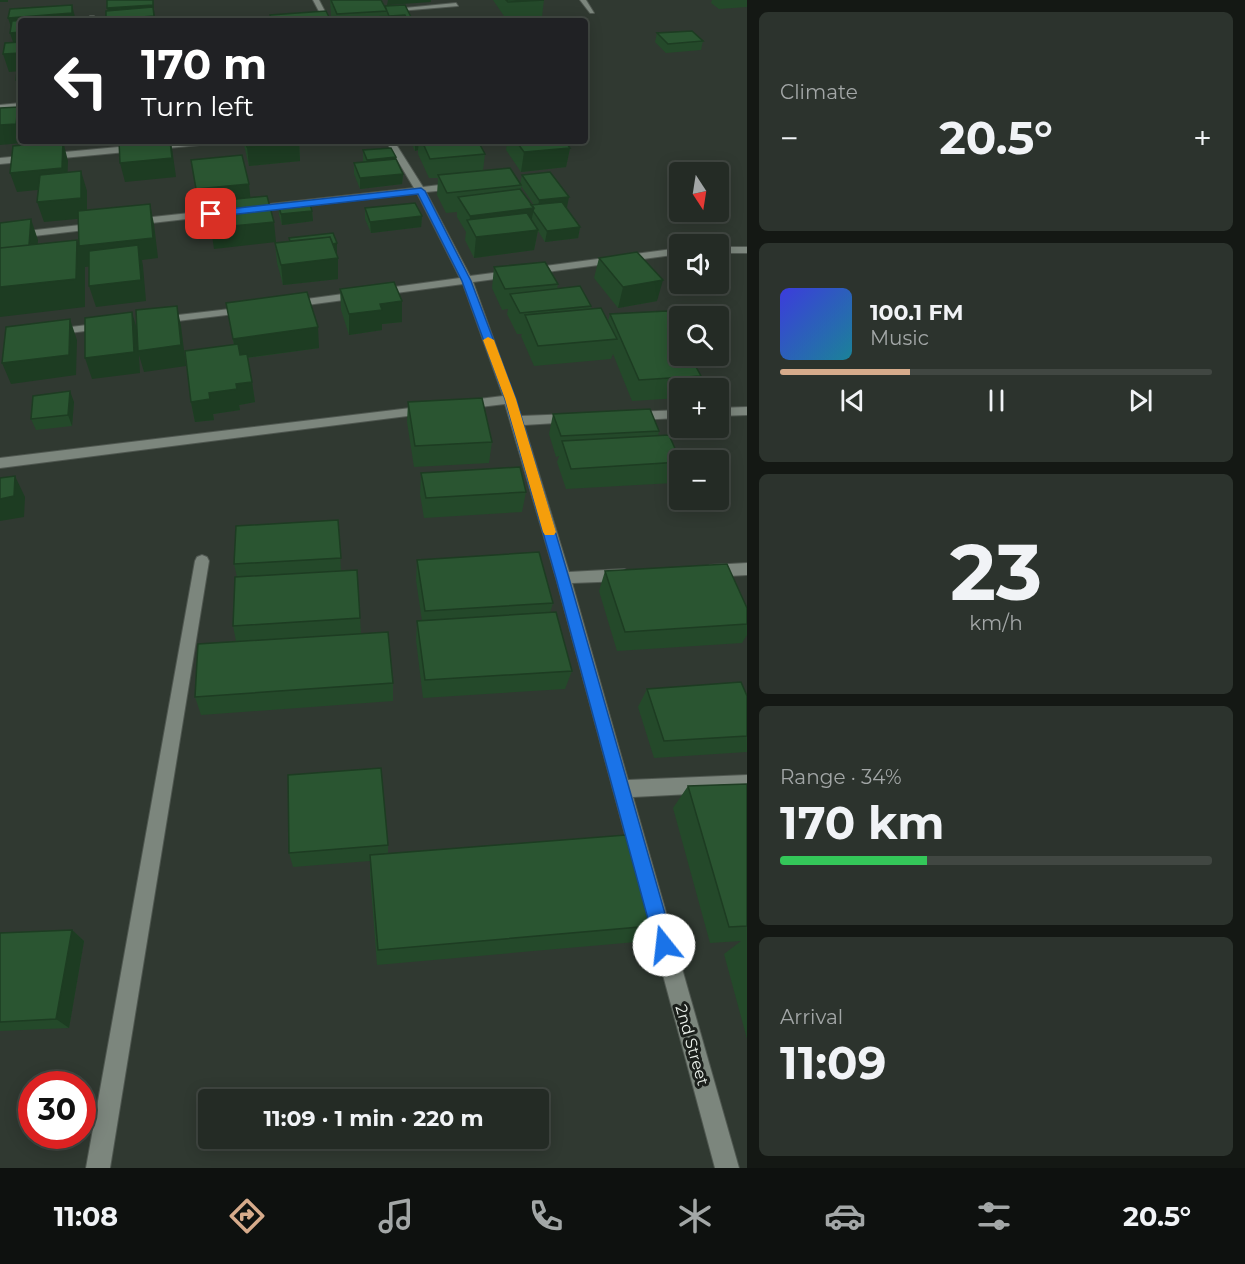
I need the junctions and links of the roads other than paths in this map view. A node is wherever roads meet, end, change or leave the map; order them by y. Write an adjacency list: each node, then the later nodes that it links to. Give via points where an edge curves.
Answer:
1 (316, 0): 7 (street)
2 (584, 0): 5 (street)
3 (456, 5): 4 (street)
4 (378, 10)
5 (592, 12)
6 (334, 13): 7 (street)
7 (325, 17)
8 (18, 105): 9 (street)
9 (0, 107)
10 (178, 144): 12 (street)
11 (392, 144): 14 (street, 2nd Street)
12 (0, 161)
13 (464, 184): 14 (street)
14 (421, 191): 15 (street); 23 (street, 2nd Street)
15 (246, 210)
16 (234, 211): 17 (street)
17 (129, 223)
18 (105, 225): 19 (street)
19 (0, 237)
20 (729, 250): 21 (street)
21 (747, 250)
22 (669, 253): 23 (street)
23 (466, 281): 24 (street); 29 (street, 2nd Street)
24 (280, 306)
25 (256, 309): 26 (street)
26 (151, 321)
27 (116, 325): 28 (street)
28 (46, 333)
29 (510, 399): 35 (street, 2nd Street); 36 (street)
30 (747, 411): 31 (street)
31 (729, 412)
32 (669, 414): 33 (street)
33 (621, 416)
34 (586, 418): 35 (street)
35 (516, 421): 41 (street, 2nd Street)
36 (0, 463)
37 (202, 561): 44 (street)
38 (747, 569): 39 (street)
39 (695, 572)
40 (640, 574): 41 (street)
41 (563, 578): 43 (street, 2nd Street)
42 (747, 783): 43 (street)
43 (621, 789): 45 (street, 2nd Street)
44 (98, 1168)
45 (727, 1168)

